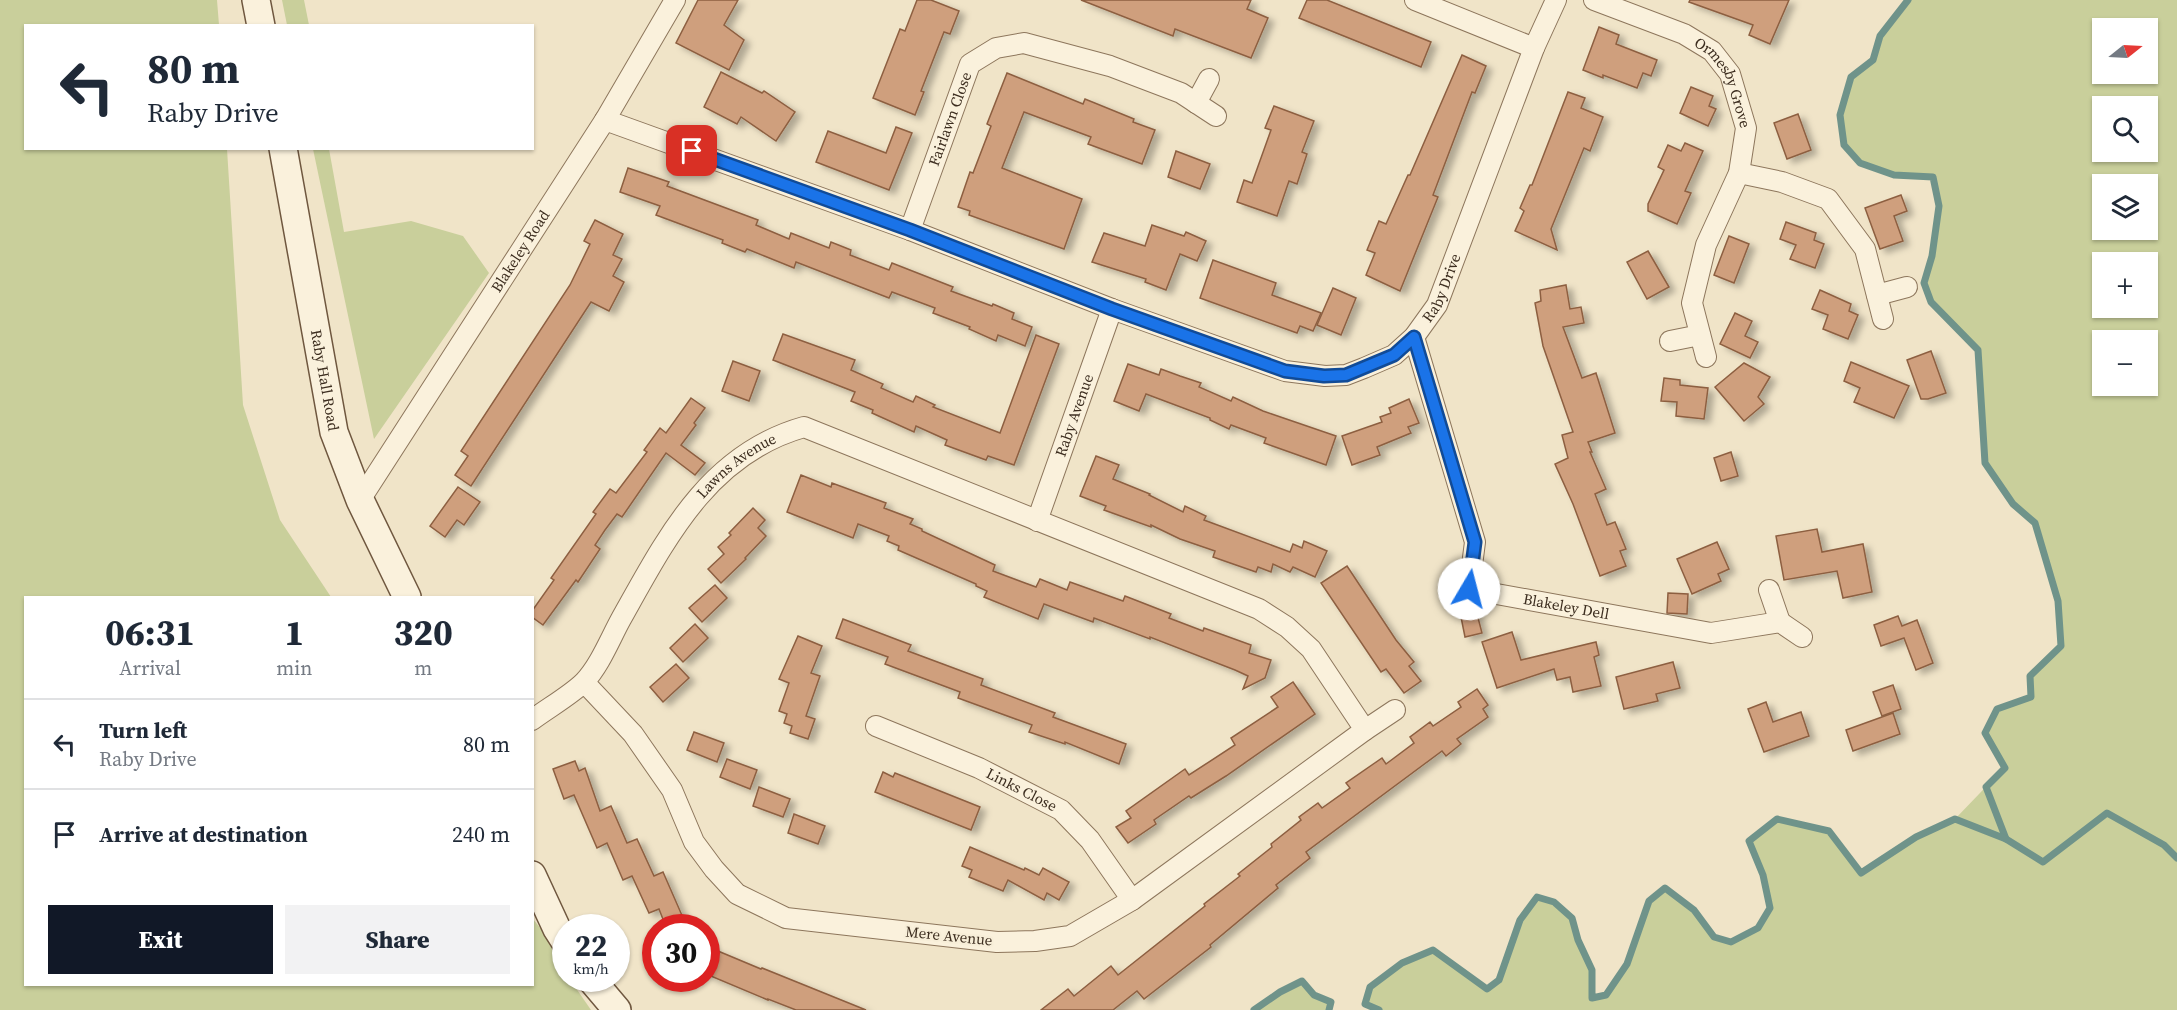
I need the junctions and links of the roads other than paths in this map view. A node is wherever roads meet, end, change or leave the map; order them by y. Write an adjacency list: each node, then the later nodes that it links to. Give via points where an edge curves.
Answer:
1 (256, 0): 6 (street)
2 (675, 0): 11 (street, Blakeley Road)
3 (1414, 0): 7 (street)
4 (1556, 0): 7 (street, Raby Drive)
5 (1594, 0): 13 (street, Ormesby Grove, via 1684,34 1712,51 1730,74 1746,128)
6 (261, 24)
7 (1534, 48): 20 (street, Raby Drive, via 1437,305)
8 (1209, 79): 9 (street)
9 (1196, 103): 10 (street, Fairlawn Close); 14 (street, Fairlawn Close, via 1181,93 1110,66 1024,43 996,48 970,64)
10 (1216, 116)
11 (605, 120): 14 (street, Raby Drive); 23 (street, Blakeley Road)
12 (283, 150): 23 (street, Raby Hall Road, via 334,432)
13 (1739, 173): 16 (street, via 1782,182 1828,199 1866,249); 19 (street, Ormesby Grove, via 1706,245 1692,303)
14 (910, 230): 17 (street, Raby Drive)
15 (1907, 287): 16 (street)
16 (1877, 295): 18 (street)
17 (1112, 309): 20 (street, Raby Drive, via 1285,371 1324,376 1346,375 1364,368 1394,355); 24 (street, Raby Avenue)
18 (1883, 320)
19 (1700, 335): 21 (street); 22 (street, Ormesby Grove)
20 (1414, 337): 27 (street, Blakeley Dell, via 1475,542 1469,589 1711,633)
21 (1670, 341)
22 (1706, 357)
23 (360, 500): 26 (street, Raby Hall Road)
24 (1037, 520): 29 (street, Lawns Avenue, via 804,427 780,434 718,475 667,537); 33 (street, via 1259,609 1311,649)
25 (1769, 590): 27 (street)
26 (407, 596)
27 (1780, 622): 28 (street)
28 (1802, 637)
29 (584, 682): 31 (street, Lawns Avenue); 35 (street, Mere Avenue, via 633,734 672,790 694,842 714,869 737,894 786,918 997,942 1035,941 1070,936)
30 (1395, 710): 33 (street, Mere Avenue)
31 (534, 719)
32 (876, 726): 35 (street, Links Close, via 979,768 1061,810 1090,840)
33 (1365, 730): 35 (street, Mere Avenue)
34 (534, 879): 36 (street)
35 (1132, 900)
36 (552, 918)
37 (602, 992): 38 (street)
38 (617, 1010)

